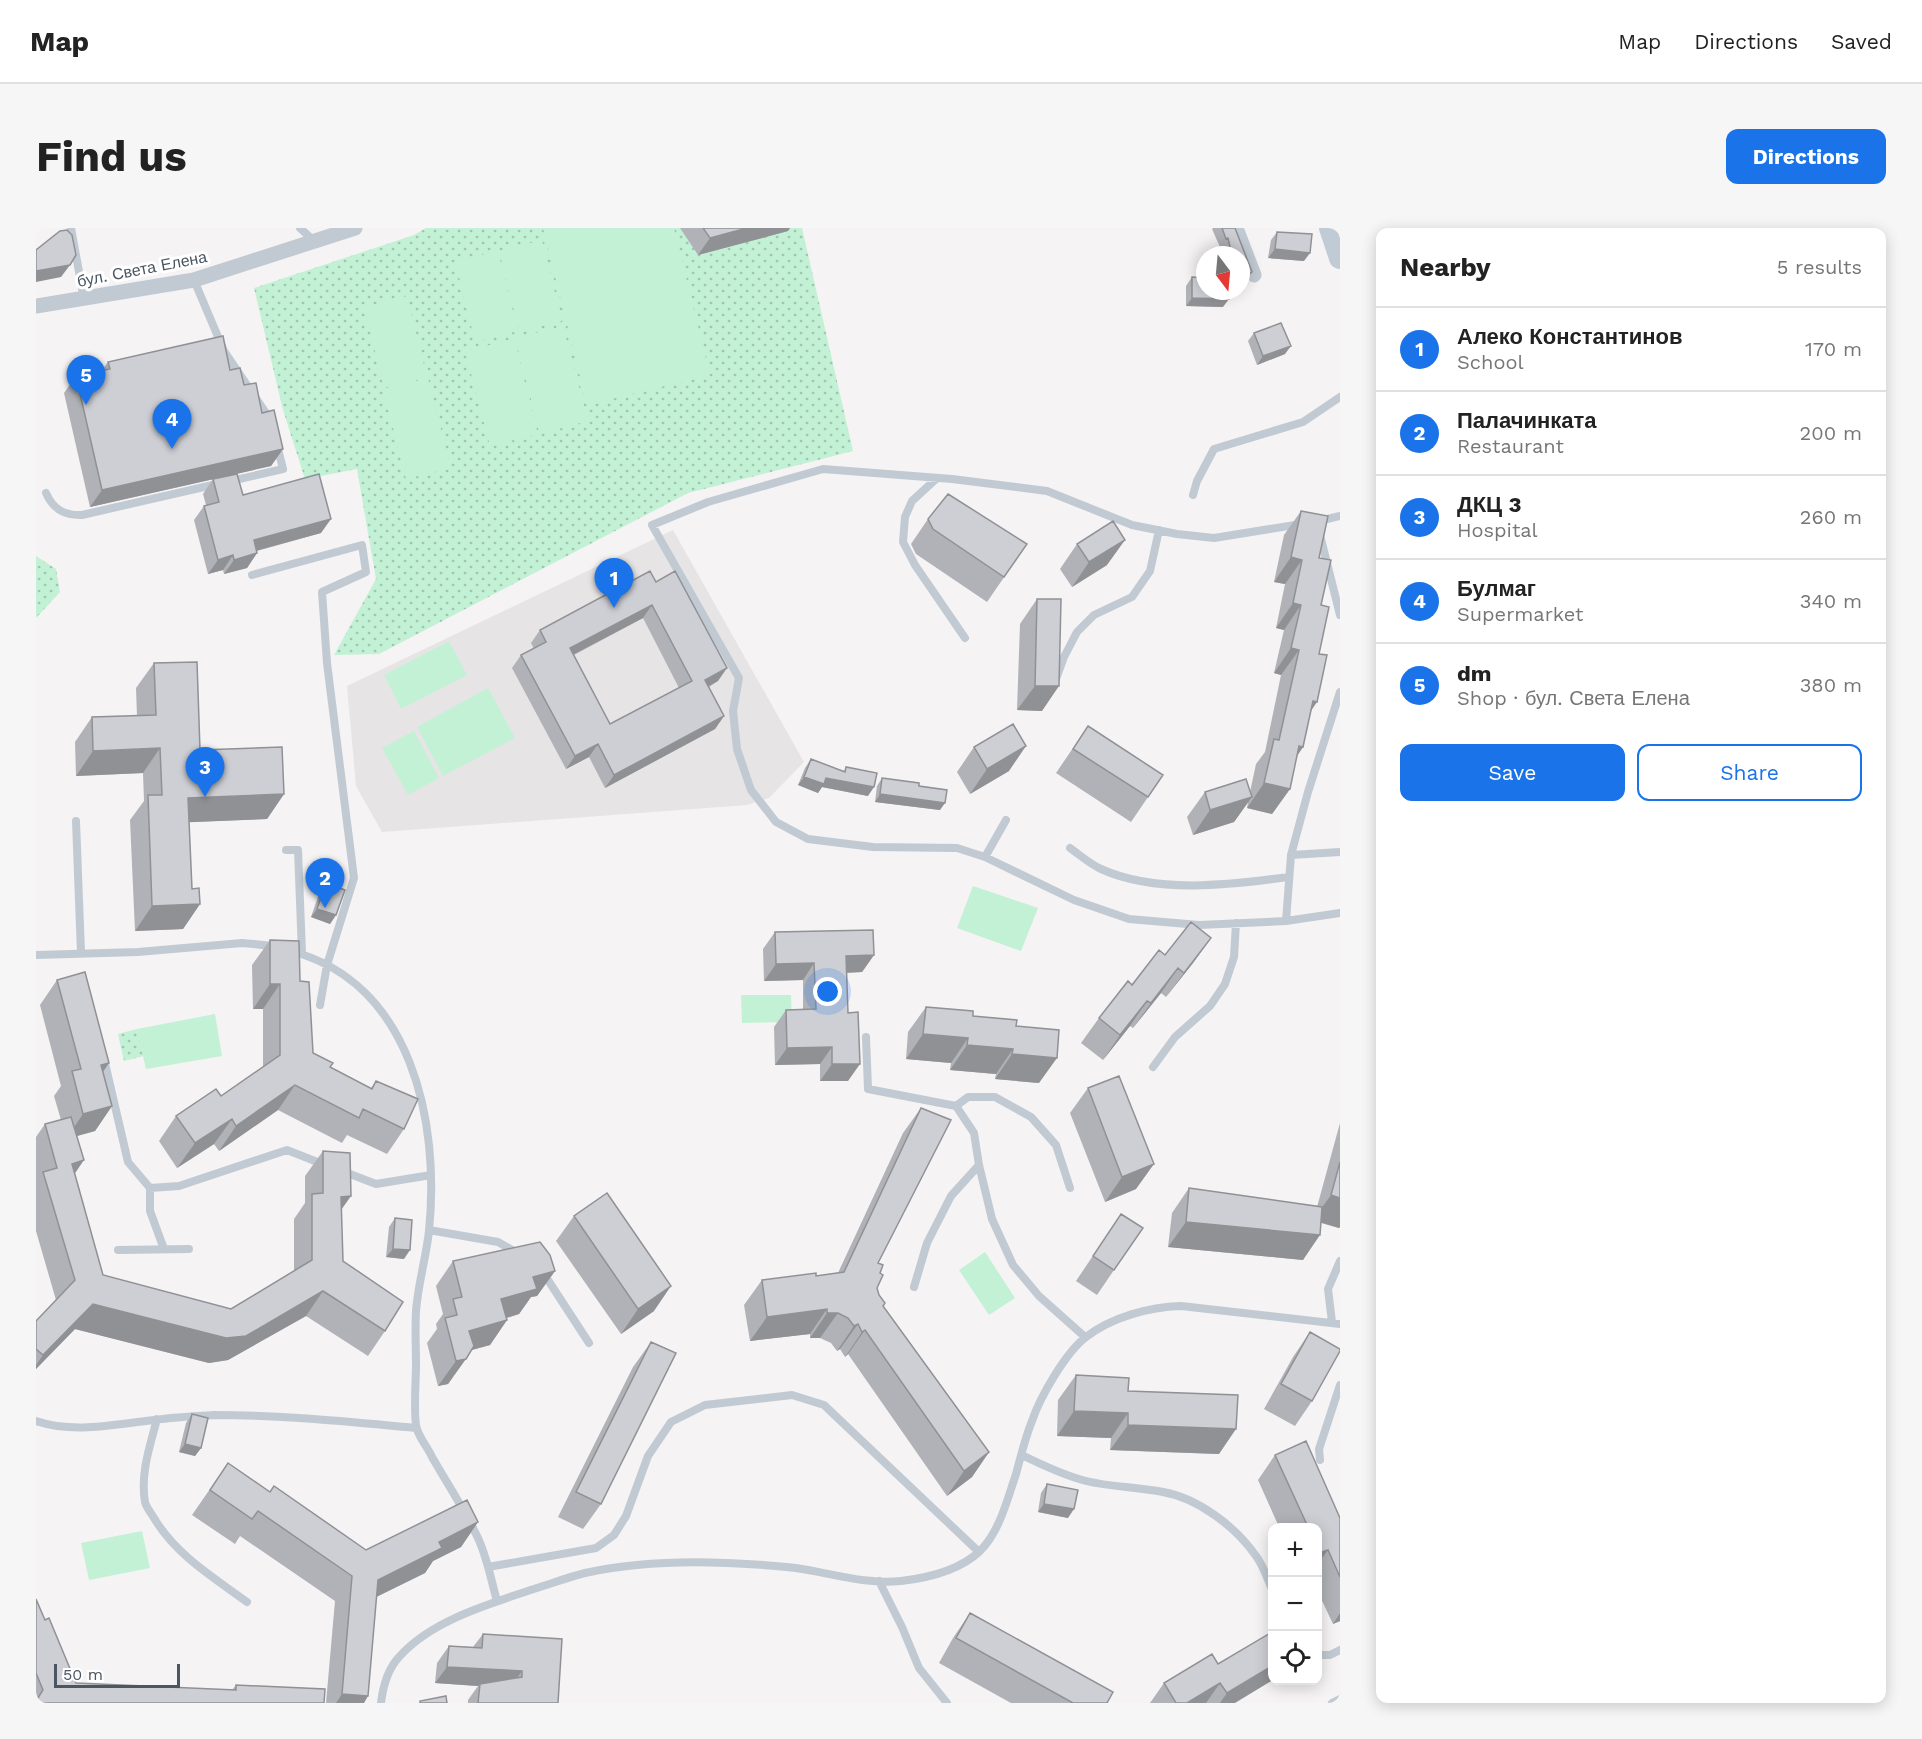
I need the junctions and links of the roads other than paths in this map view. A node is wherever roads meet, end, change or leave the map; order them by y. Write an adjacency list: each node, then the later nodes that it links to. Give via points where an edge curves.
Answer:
1 (71, 228): 10 (lane)
2 (300, 228): 6 (lane)
3 (355, 228): 6 (street, бул. Света Елена)
4 (1236, 228): 8 (street)
5 (1330, 228): 7 (street)
6 (314, 241): 9 (street, бул. Света Елена)
7 (1340, 258)
8 (1254, 275)
9 (194, 280): 10 (street, бул. Света Елена); 13 (lane, via 224,351)
10 (84, 299): 11 (street, бул. Света Елена)
11 (36, 306)
12 (1340, 397): 17 (lane, via 1303,422 1214,449)
13 (272, 423)
14 (275, 434): 16 (lane, via 283,469 81,515 55,508)
15 (938, 477): 20 (lane, via 1047,491 1132,525); 23 (lane, via 912,501 905,517 903,542); 32 (lane, via 823,469 708,502 652,525 739,678 733,711 737,749 751,790 776,822 808,839 873,847 957,848)
16 (46, 493)
17 (1193, 495)
18 (1340, 516): 19 (lane)
19 (1316, 522): 20 (lane, via 1214,538); 22 (lane)
20 (1159, 530): 24 (lane, via 1150,571 1132,597 1094,615 1077,632)
21 (252, 575): 40 (lane, via 362,545 366,572 322,592 354,878)
22 (1340, 615)
23 (965, 638)
24 (1055, 683)
25 (1339, 696): 31 (lane)
26 (1006, 820): 32 (lane)
27 (76, 821): 37 (lane)
28 (1070, 848): 33 (lane, via 1100,869 1142,882 1189,885)
29 (286, 850): 38 (lane, via 298,850)
30 (1340, 852): 31 (lane)
31 (1291, 855): 33 (lane)
32 (986, 856): 36 (lane, via 1074,900 1129,919 1199,925)
33 (1288, 877): 35 (lane)
34 (1340, 913): 35 (lane)
35 (1286, 921): 36 (lane)
36 (1236, 923): 44 (lane, via 1234,957 1225,984 1210,1005 1175,1037)
37 (81, 953): 38 (lane, via 242,943); 39 (lane)
38 (302, 953): 40 (lane)
39 (36, 954)
40 (327, 965): 41 (lane); 47 (lane, via 365,992 385,1014 400,1040 423,1100)
41 (320, 1005)
42 (866, 1037): 45 (lane, via 868,1089)
43 (102, 1051): 48 (lane, via 128,1162)
44 (1153, 1067)
45 (956, 1106): 46 (lane, via 974,1133); 49 (lane, via 968,1097 995,1097 1031,1117 1056,1145)
46 (979, 1165): 57 (lane, via 951,1196 927,1243); 59 (lane, via 992,1219 1013,1265 1039,1296)
47 (431, 1175): 48 (lane, via 376,1184 287,1150 179,1186); 50 (lane)
48 (150, 1188): 51 (lane, via 150,1212)
49 (1070, 1188)
50 (429, 1230): 54 (lane, via 498,1242); 64 (lane, via 416,1311)
51 (164, 1249): 52 (lane); 53 (lane)
52 (189, 1249)
53 (118, 1250)
54 (528, 1261)
55 (1340, 1261): 58 (lane, via 1328,1289)
56 (537, 1269): 60 (lane)
57 (914, 1287)
58 (1336, 1323): 59 (lane, via 1159,1306 1113,1322)
59 (1085, 1337): 65 (lane, via 1044,1395)
60 (589, 1343)
61 (1340, 1384): 66 (lane, via 1319,1449)
62 (157, 1419): 63 (lane, via 92,1428); 64 (lane, via 212,1415 301,1417); 72 (lane, via 144,1472 146,1504 177,1548)
63 (36, 1421)
64 (416, 1428): 68 (lane, via 478,1538)
65 (1022, 1455): 67 (lane, via 993,1535); 69 (lane, via 1085,1481 1165,1492 1196,1503 1238,1532 1258,1557)
66 (1320, 1460)
67 (979, 1552): 68 (lane, via 824,1405 792,1395 705,1405 671,1422 648,1456 615,1535 596,1548); 70 (lane, via 938,1574 900,1582)
68 (488, 1567): 71 (lane)
69 (1268, 1580)
70 (879, 1581): 71 (lane, via 795,1568 671,1562 584,1573); 77 (lane, via 919,1668)
71 (497, 1601): 76 (lane, via 451,1620 410,1645 387,1675)
72 (247, 1602)
73 (1340, 1650): 74 (lane)
74 (1322, 1655)
75 (1340, 1699): 78 (lane)
76 (381, 1703)
77 (947, 1703)
78 (1332, 1703)

